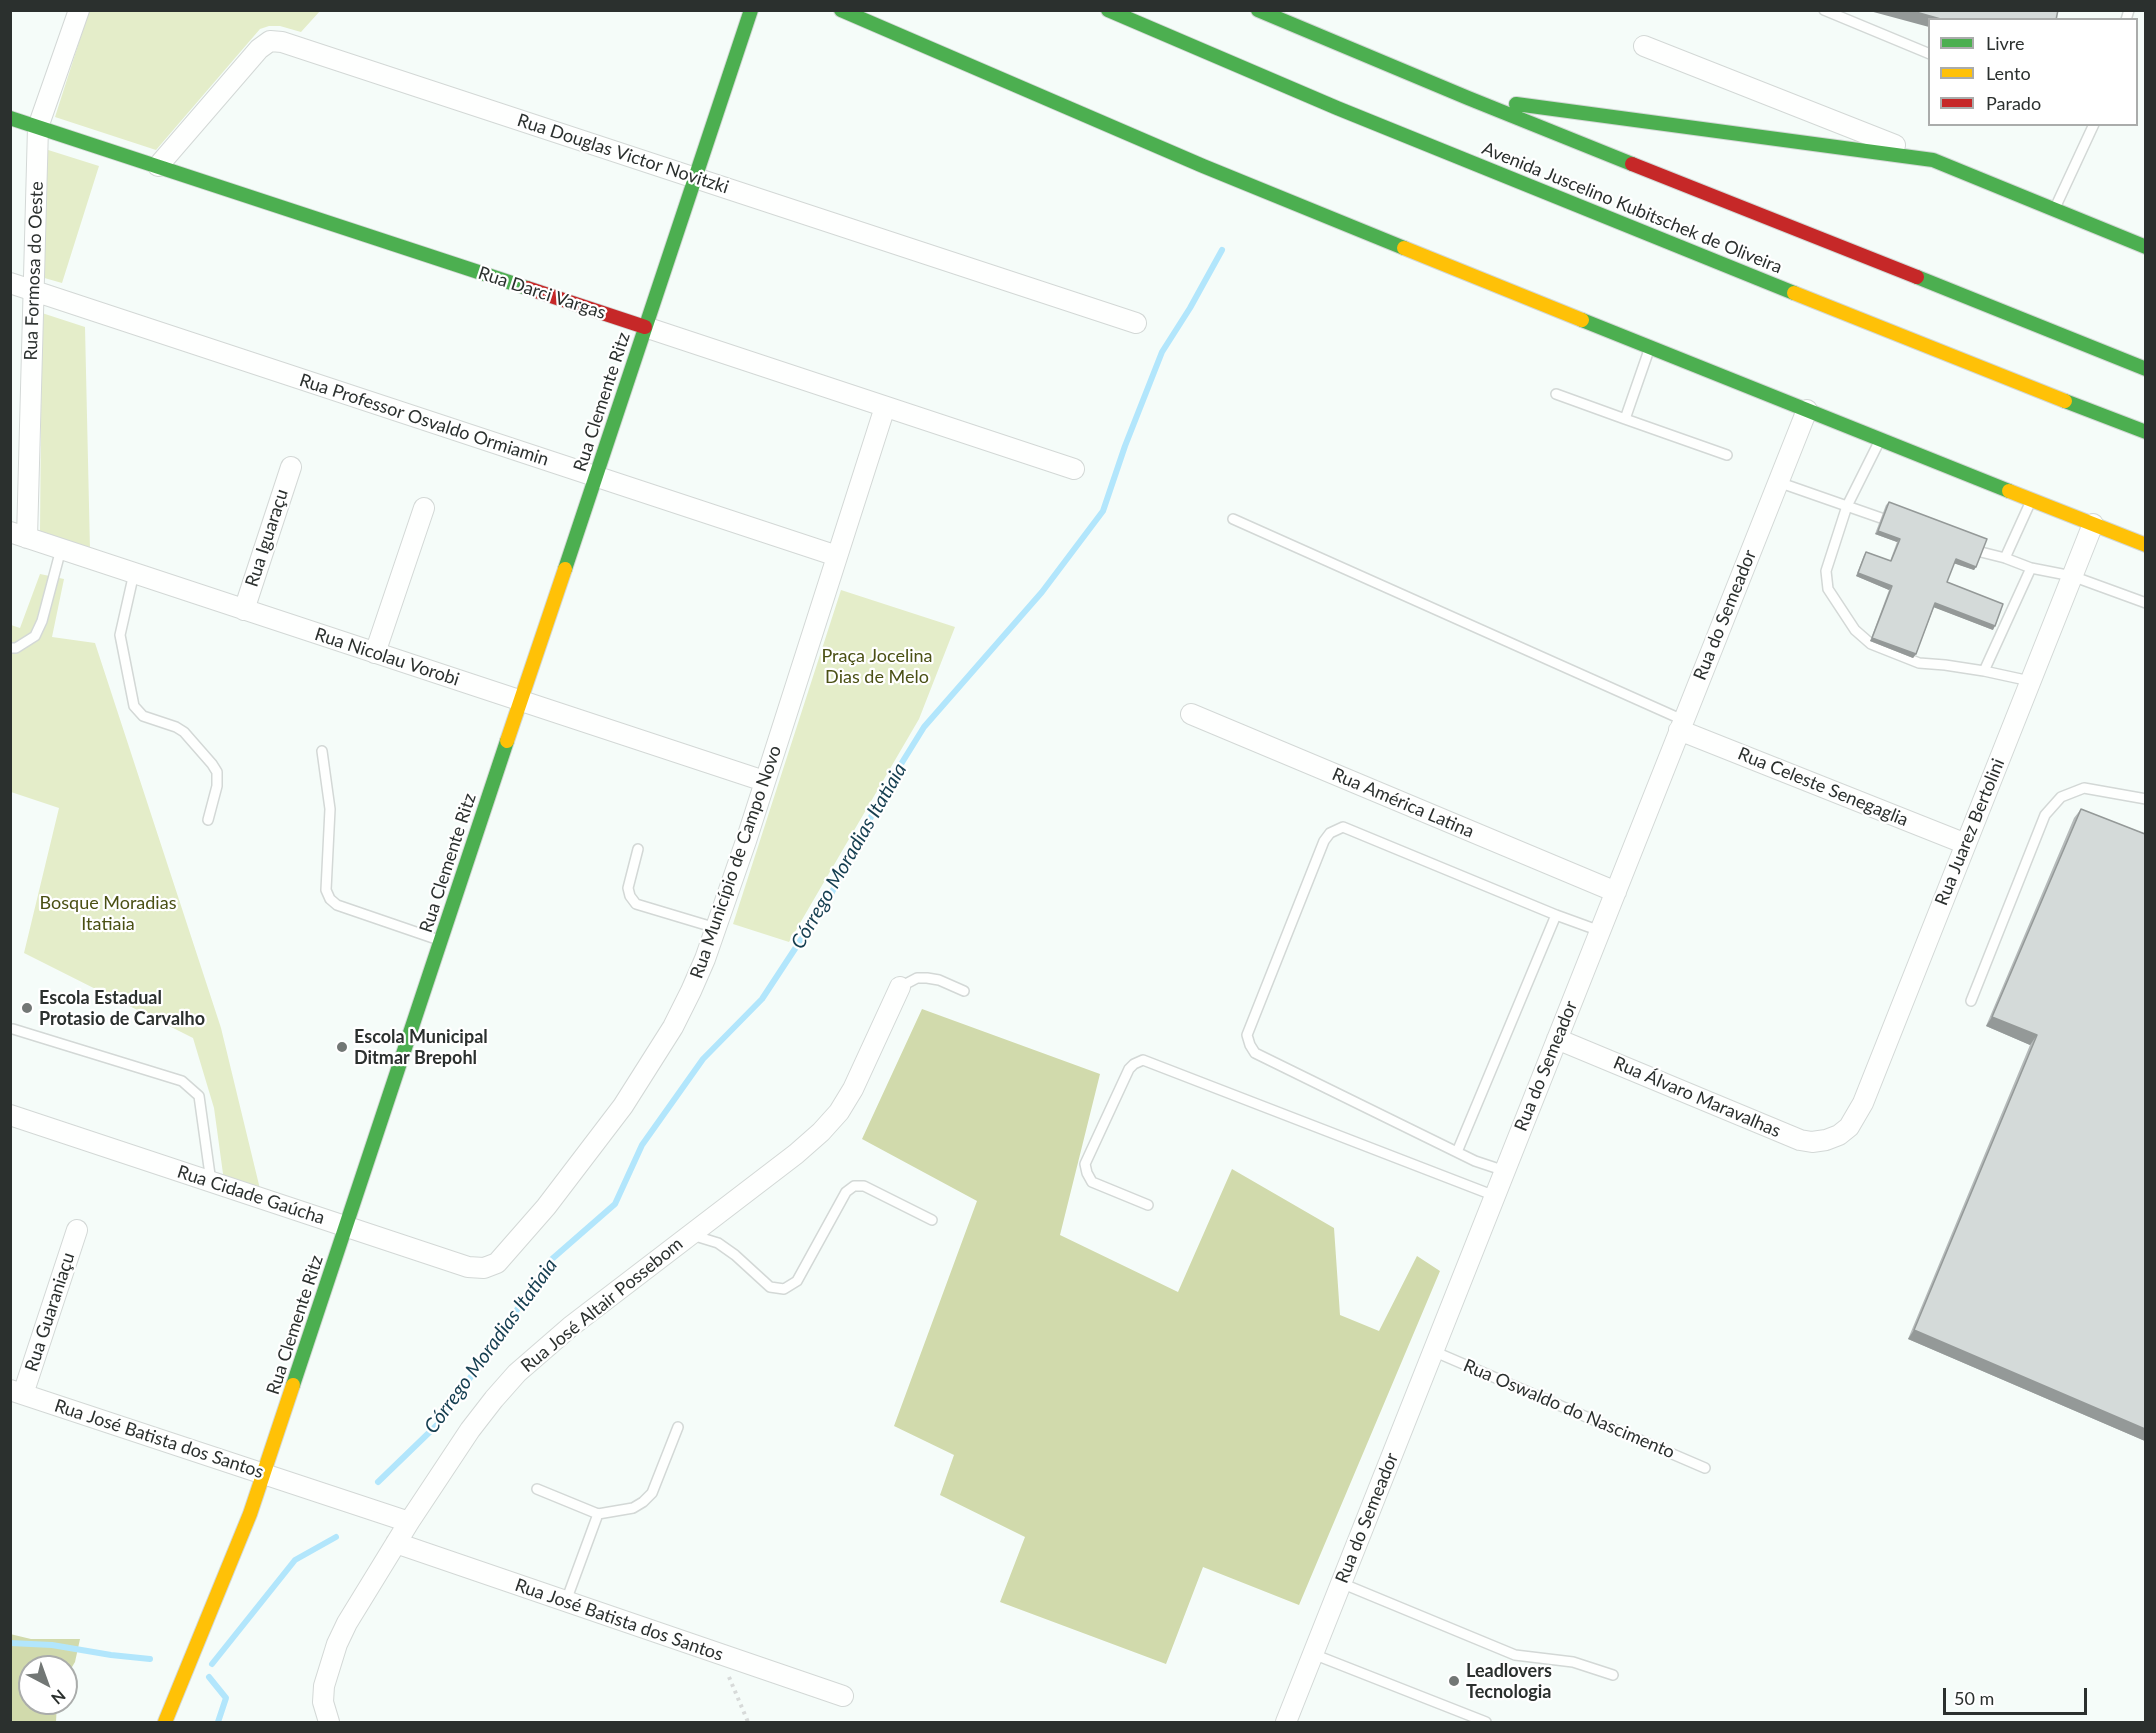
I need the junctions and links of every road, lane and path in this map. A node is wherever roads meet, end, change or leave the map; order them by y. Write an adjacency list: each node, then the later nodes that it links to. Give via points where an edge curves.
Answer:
1 (79, 10): 14 (street, Rua Formosa do Oeste)
2 (751, 10): 17 (main road, Rua Clemente Ritz)
3 (841, 10): 24 (main road, via 1182,157)
4 (1108, 10): 30 (main road, Avenida Juscelino Kubitschek de Oliveira, via 1337,108)
5 (1258, 10): 8 (main road)
6 (1824, 10): 10 (lane)
7 (1314, 19): 8 (main road)
8 (1335, 44): 11 (main road)
9 (1644, 46): 15 (street)
10 (1928, 54)
11 (1468, 98): 15 (main road); 25 (main road)
12 (10, 117): 14 (main road, Rua Darci Vargas)
13 (2093, 126): 18 (lane)
14 (38, 127): 16 (main road, Rua Darci Vargas); 21 (street, Rua Formosa do Oeste)
15 (1934, 160): 18 (main road)
16 (158, 166): 17 (street, Rua Douglas Victor Novitzki, via 259,49 276,41); 23 (main road, Rua Darci Vargas)
17 (695, 178): 22 (street, Rua Douglas Victor Novitzki); 23 (main road, Rua Clemente Ritz)
18 (2054, 210): 19 (main road)
19 (2145, 247)
20 (10, 284): 21 (street, Rua Professor Osvaldo Ormiamin)
21 (33, 291): 35 (street, Rua Professor Osvaldo Ormiamin); 43 (street, Rua Formosa do Oeste)
22 (1136, 323)
23 (645, 327): 27 (street, Rua Darci Vargas); 35 (main road, Rua Clemente Ritz)
24 (1650, 348): 28 (main road); 29 (lane)
25 (2145, 369)
26 (1556, 394): 29 (lane)
27 (885, 407): 34 (street, Rua Darci Vargas); 47 (street, Rua Município de Campo Novo)
28 (1807, 410): 31 (main road); 36 (street, Rua do Semeador)
29 (1625, 419): 32 (lane)
30 (2145, 432)
31 (1881, 439): 37 (main road); 38 (lane)
32 (1727, 455)
33 (291, 466): 53 (street, Rua Iguaraçu)
34 (1074, 469)
35 (596, 477): 47 (street, Rua Professor Osvaldo Ormiamin); 58 (main road, Rua Clemente Ritz)
36 (1778, 482): 38 (lane); 60 (street, Rua do Semeador)
37 (2031, 499): 42 (main road); 48 (lane)
38 (1847, 506): 40 (lane); 56 (lane, via 1826,571 1828,589 1855,630 1870,644 1919,663)
39 (424, 508): 55 (street)
40 (1881, 518)
41 (1233, 519): 60 (lane)
42 (2093, 524): 44 (main road); 51 (street, Rua Juarez Bertolini)
43 (19, 535): 45 (street, Rua Nicolau Vorobi)
44 (2145, 545)
45 (61, 549): 50 (street, Rua Nicolau Vorobi); 54 (lane, via 35,636)
46 (1981, 552): 48 (lane)
47 (837, 556): 62 (street, Rua Município de Campo Novo)
48 (2005, 558): 49 (lane)
49 (2031, 568): 51 (lane); 56 (lane)
50 (134, 573): 53 (street, Rua Nicolau Vorobi); 64 (lane, via 120,635 134,706 143,716 184,732 212,764 217,772 217,786)
51 (2072, 576): 52 (lane); 57 (street, Rua Juarez Bertolini)
52 (2145, 603)
53 (244, 610): 55 (street, Rua Nicolau Vorobi)
54 (10, 648)
55 (375, 653): 58 (street, Rua Nicolau Vorobi)
56 (1984, 671): 57 (lane)
57 (2030, 681): 65 (street, Rua Juarez Bertolini)
58 (521, 701): 62 (street, Rua Nicolau Vorobi); 71 (main road, Rua Clemente Ritz)
59 (1191, 714): 67 (street, Rua América Latina)
60 (1681, 725): 65 (street, Rua Celeste Senegaglia); 67 (street, Rua do Semeador)
61 (322, 751): 71 (lane, via 330,809 326,890 330,899 337,905)
62 (764, 782): 69 (street, Rua Município de Campo Novo)
63 (2145, 799): 74 (lane, via 2084,788 2061,797 2045,815)
64 (208, 820)
65 (1966, 844): 78 (street, Rua Juarez Bertolini, via 1863,1103 1849,1127)
66 (638, 849): 69 (lane, via 628,888 636,904)
67 (1616, 891): 70 (street, Rua do Semeador)
68 (1556, 915): 70 (lane); 79 (lane); 79 (lane, via 1343,826 1324,841 1247,1035 1250,1045 1255,1053)
69 (716, 928): 88 (street, Rua Município de Campo Novo, via 673,1027 623,1107 539,1216)
70 (1600, 931): 76 (street, Rua do Semeador)
71 (441, 941): 85 (main road, Rua Clemente Ritz)
72 (900, 987): 73 (lane, via 917,978 927,978); 87 (street, Rua José Altair Possebom, via 864,1067 838,1112 796,1154)
73 (964, 991)
74 (1971, 1001)
75 (14, 1029): 81 (lane, via 182,1081 199,1096)
76 (1557, 1039): 78 (street, Rua Álvaro Maravalhas, via 1800,1140 1812,1142); 80 (street, Rua do Semeador)
77 (10, 1115): 81 (street, Rua Cidade Gaúcha)
78 (1839, 1135)
79 (1457, 1152): 80 (lane)
80 (1505, 1171): 82 (street, Rua do Semeador)
81 (211, 1182): 85 (street, Rua Cidade Gaúcha)
82 (1495, 1196): 83 (lane, via 1143,1060 1130,1070 1085,1164 1092,1182); 89 (street, Rua do Semeador)
83 (1148, 1205)
84 (932, 1220): 87 (lane, via 864,1186 854,1186 846,1192 797,1281 784,1289 770,1287 718,1243)
85 (346, 1226): 88 (street, Rua Cidade Gaúcha, via 468,1267); 93 (main road, Rua Clemente Ritz)
86 (77, 1230): 90 (street, Rua Guaraniaçu)
87 (690, 1234): 96 (street, Rua José Altair Possebom, via 570,1326 517,1373 470,1430)
88 (491, 1267)
89 (1433, 1351): 92 (lane, Rua Oswaldo do Nascimento); 98 (street, Rua do Semeador)
90 (17, 1392): 93 (street, Rua José Batista dos Santos)
91 (678, 1427): 95 (lane, via 652,1493 644,1503)
92 (1705, 1468)
93 (264, 1474): 96 (street, Rua José Batista dos Santos); 104 (main road, Rua Clemente Ritz)
94 (537, 1489): 95 (lane)
95 (598, 1514): 99 (lane)
96 (409, 1522): 97 (street, Rua José Altair Possebom)
97 (396, 1543): 99 (street, Rua José Batista dos Santos); 105 (street, Rua José Altair Possebom, via 337,1644 324,1686 323,1702)
98 (1341, 1583): 101 (street, Rua do Semeador); 102 (lane, via 1515,1655 1565,1661)
99 (566, 1601): 100 (street, Rua José Batista dos Santos)
100 (720, 1654): 103 (street, Rua José Batista dos Santos); 106 (path)
101 (1313, 1654): 107 (street, Rua do Semeador); 108 (lane)
102 (1613, 1675)
103 (843, 1696)
104 (165, 1722)
105 (329, 1722)
106 (748, 1722)
107 (1286, 1722)
108 (1486, 1722)

